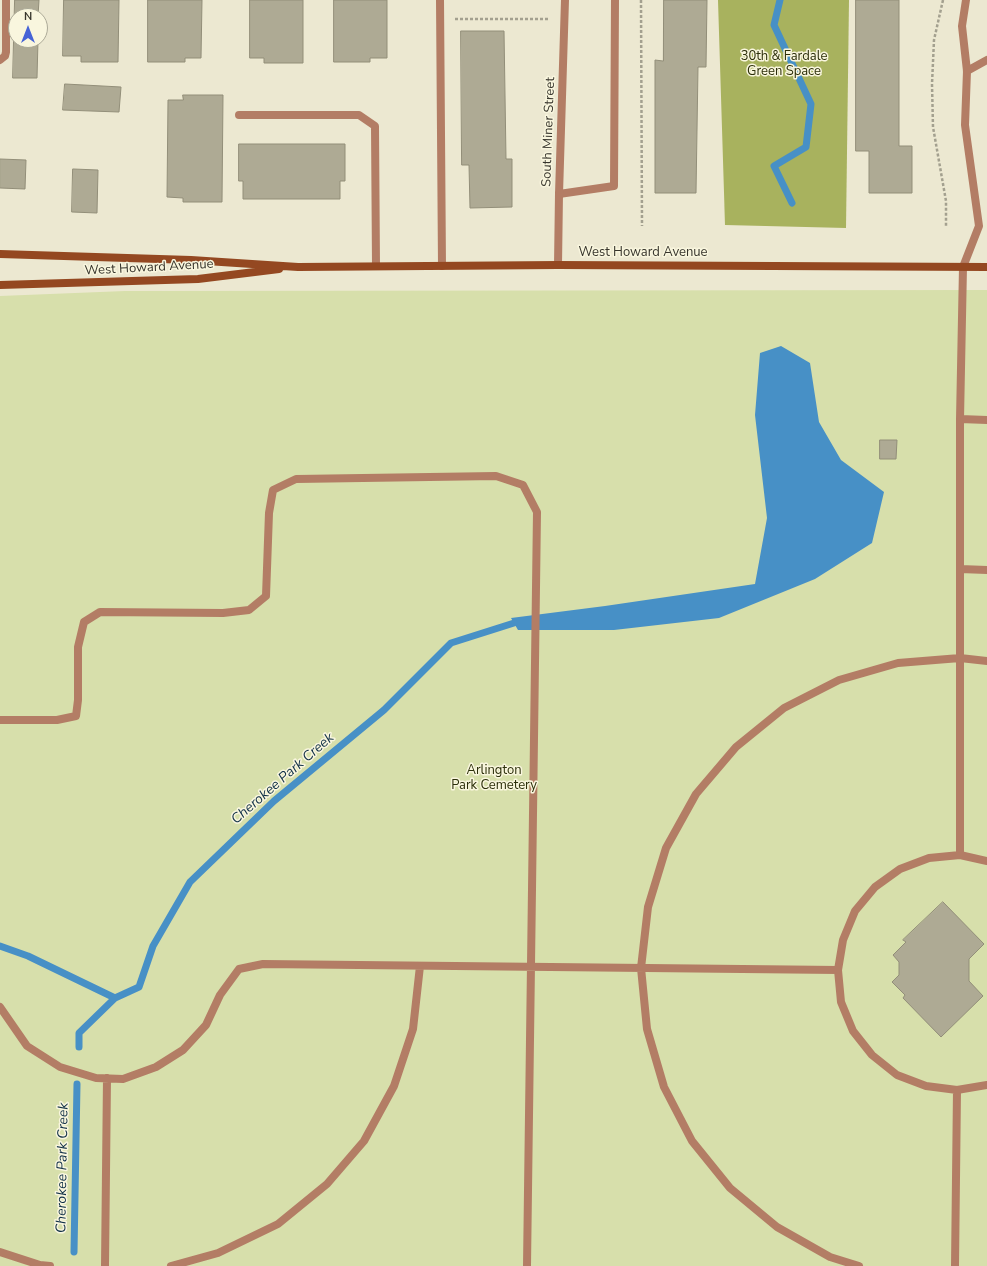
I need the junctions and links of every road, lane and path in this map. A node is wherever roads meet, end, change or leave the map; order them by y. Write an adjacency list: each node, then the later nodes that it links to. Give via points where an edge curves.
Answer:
1 (6, 0): 10 (street, via 6,52)
2 (440, 0): 20 (street)
3 (565, 0): 9 (street, South Miner Street)
4 (615, 0): 14 (street, via 614,186)
5 (641, 0): 15 (path)
6 (943, 0): 16 (path, via 934,40 932,84 933,127 946,201)
7 (966, 0): 12 (street, via 962,26)
8 (454, 19): 9 (path)
9 (565, 19): 14 (street, South Miner Street)
10 (0, 60)
11 (987, 60): 12 (street)
12 (967, 71): 22 (street, via 965,125 979,226)
13 (239, 115): 19 (street, via 359,115 375,126)
14 (559, 194): 18 (street, South Miner Street)
15 (642, 226)
16 (946, 226)
17 (0, 254): 21 (street, West Howard Avenue, via 191,260)
18 (558, 265): 20 (street, West Howard Avenue); 22 (street, West Howard Avenue)
19 (376, 266): 20 (street, West Howard Avenue); 21 (street, West Howard Avenue)
20 (442, 266)
21 (298, 267): 24 (street, West Howard Avenue, via 198,279)
22 (963, 267): 23 (street, West Howard Avenue); 25 (street)
23 (987, 267)
24 (0, 285)
25 (960, 419): 26 (street); 27 (street)
26 (987, 420)
27 (960, 569): 28 (street); 29 (street)
28 (987, 570)
29 (960, 658): 30 (street); 32 (street); 36 (street, via 898,663 839,680 784,708 736,747 696,794 666,848 648,907)
30 (987, 661)
31 (0, 720): 35 (street, via 57,720 76,716 78,648 84,622 100,612 223,613 249,610 266,596 269,513 273,490 296,479 496,476 523,485 537,512)
32 (960, 855): 33 (street); 37 (street, via 929,858 900,869 875,887 855,911 842,940)
33 (987, 861)
34 (420, 966): 35 (street); 39 (street, via 263,964 239,969 220,995 206,1024 183,1050 156,1068 123,1079); 45 (street, via 413,1029 394,1086 364,1141 327,1184 278,1224 218,1254)
35 (531, 967): 36 (street); 46 (street)
36 (641, 968): 37 (street); 47 (street, via 647,1029 664,1087 692,1141 730,1188 777,1227 830,1257)
37 (838, 970): 41 (street, via 842,1002 850,1024 872,1056 897,1075 926,1086)
38 (0, 1007): 39 (street, via 27,1046 60,1068 96,1078)
39 (107, 1078): 44 (street)
40 (987, 1085): 41 (street)
41 (957, 1090): 48 (street)
42 (0, 1252): 43 (street)
43 (50, 1266)
44 (105, 1266)
45 (171, 1266)
46 (527, 1266)
47 (859, 1266)
48 (954, 1266)

